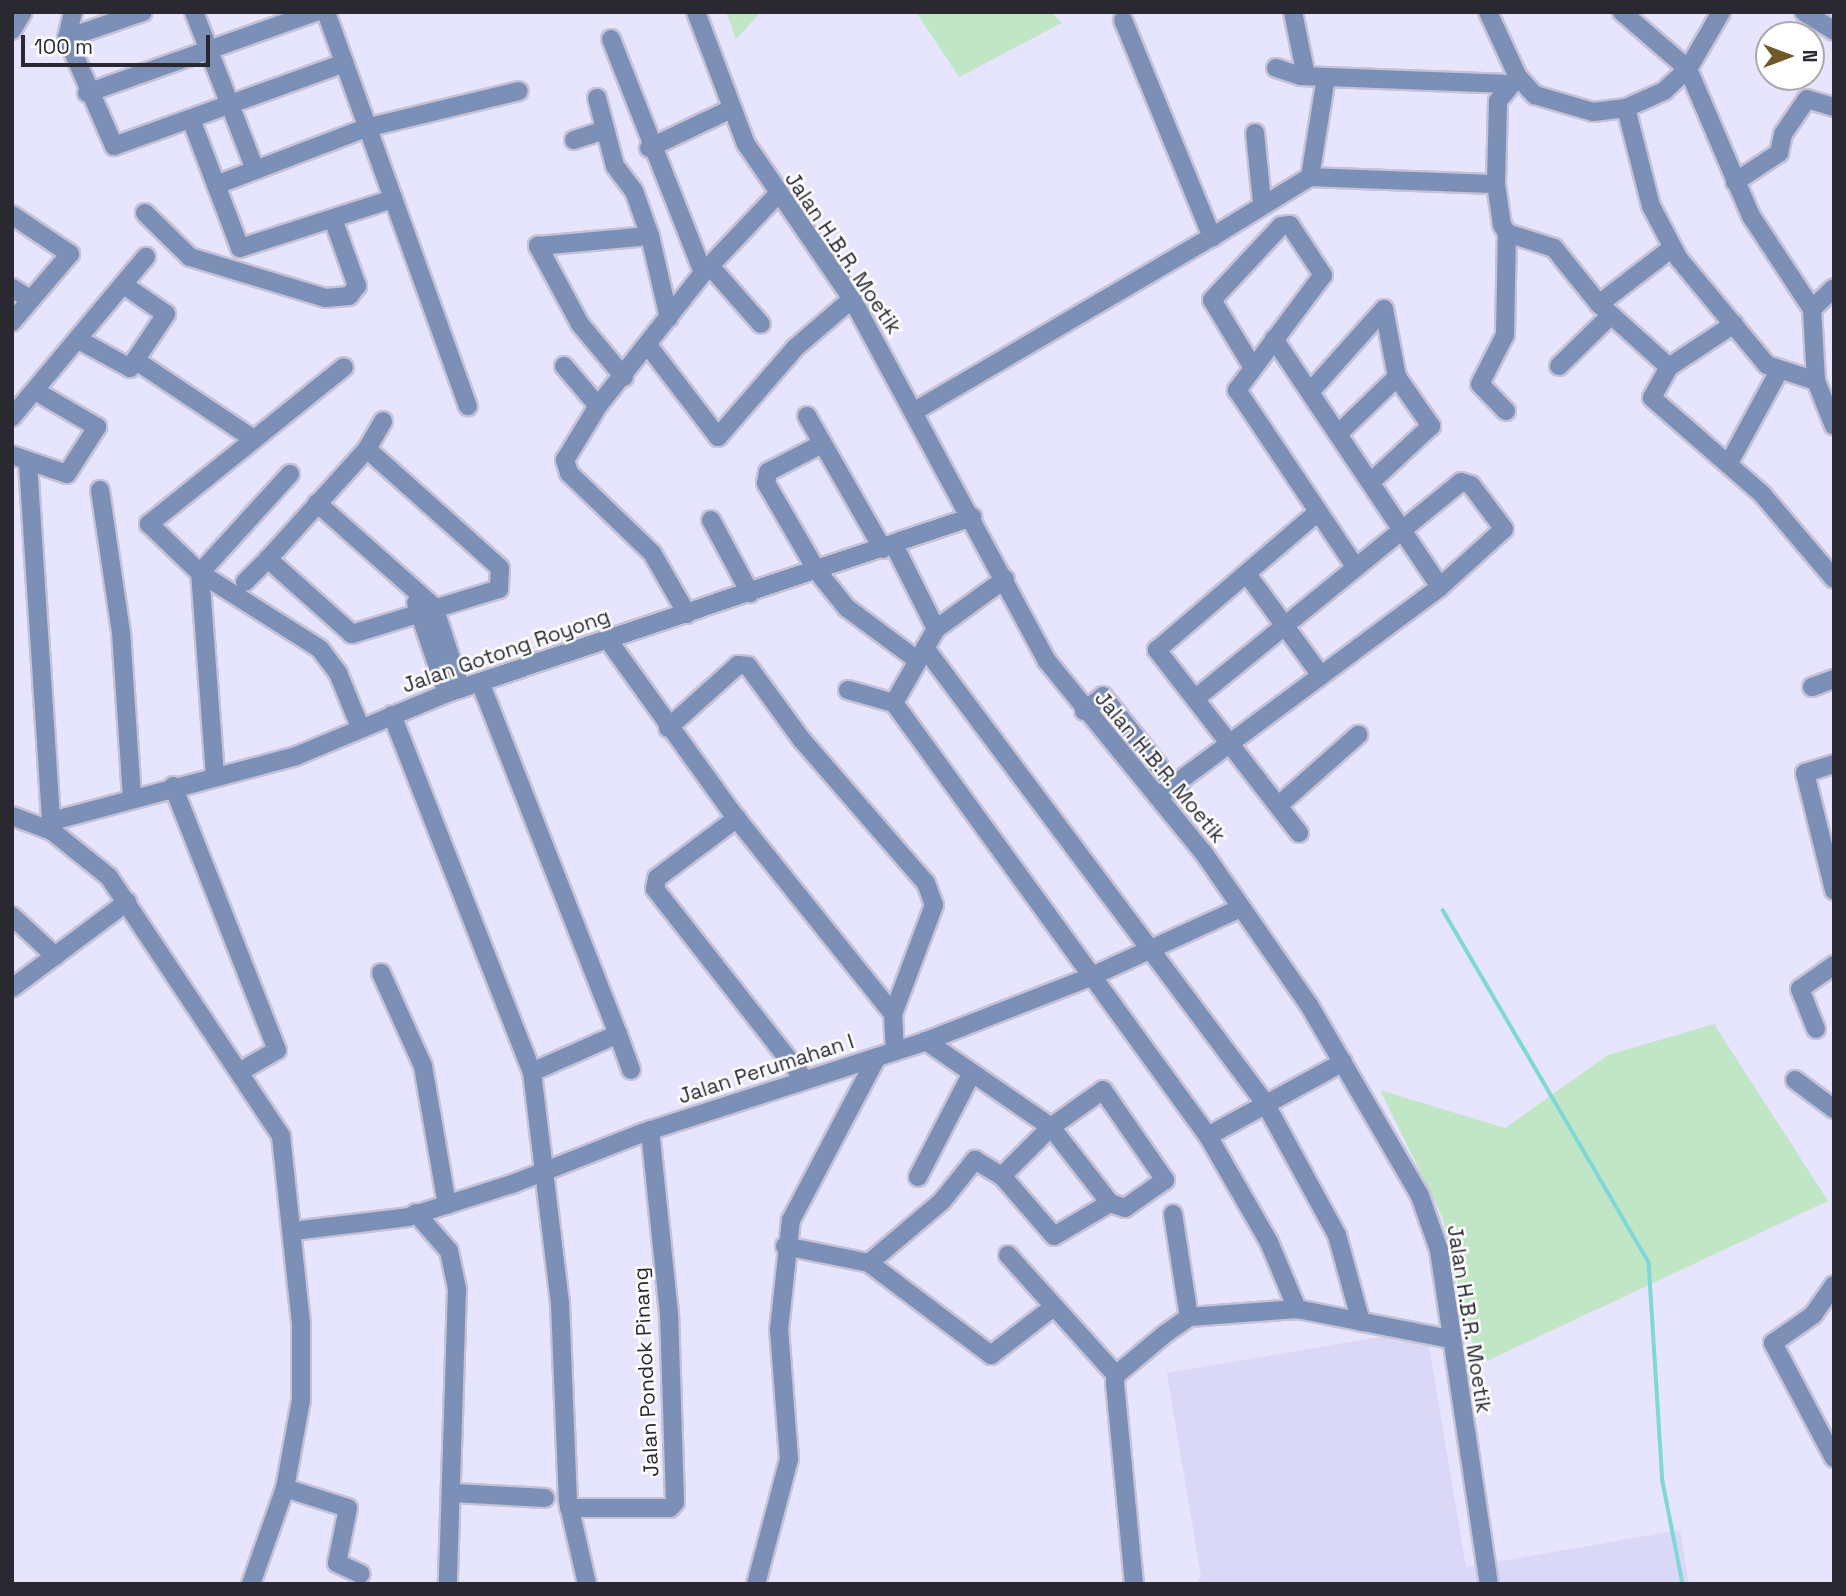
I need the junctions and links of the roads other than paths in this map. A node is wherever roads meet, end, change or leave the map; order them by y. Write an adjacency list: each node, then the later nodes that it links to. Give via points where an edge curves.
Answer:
1 (23, 12): 14 (street)
2 (73, 12): 16 (street)
3 (143, 12): 16 (street)
4 (194, 12): 18 (street)
5 (316, 12): 18 (street)
6 (326, 12): 19 (street)
7 (696, 12): 31 (street, Jalan H.B.R. Moetik)
8 (1293, 12): 22 (street)
9 (1488, 12): 24 (street)
10 (1622, 12): 21 (street)
11 (1721, 12): 21 (street)
12 (1804, 12): 15 (street)
13 (1124, 20): 51 (street)
14 (12, 30)
15 (1834, 31)
16 (67, 37): 26 (street)
17 (611, 39): 37 (street)
18 (208, 50): 26 (street); 28 (street)
19 (344, 62): 28 (street); 33 (street)
20 (1276, 68): 22 (street)
21 (1688, 69): 30 (street, via 1664,91); 40 (street)
22 (1306, 76): 23 (street)
23 (1326, 77): 24 (street); 39 (street)
24 (1513, 80): 30 (street, via 1566,109); 41 (street, via 1498,101)
25 (519, 91): 33 (street)
26 (87, 93): 32 (street, via 114,146)
27 (597, 98): 34 (street)
28 (230, 105): 32 (street); 38 (street)
29 (1834, 107): 40 (street, via 1807,99 1783,135 1779,153)
30 (1626, 108): 52 (street, via 1646,191)
31 (731, 109): 37 (street); 43 (street, Jalan H.B.R. Moetik)
32 (191, 119): 42 (street)
33 (366, 128): 38 (street); 44 (street)
34 (605, 131): 36 (street); 50 (street, via 615,166 634,191)
35 (1255, 133): 45 (street)
36 (574, 140)
37 (649, 148): 54 (street)
38 (255, 169): 42 (street)
39 (1310, 177): 41 (street); 45 (street)
40 (1735, 182): 61 (street)
41 (1496, 184): 49 (street)
42 (216, 185): 48 (street, via 240,248)
43 (777, 195): 54 (street); 58 (street, Jalan H.B.R. Moetik)
44 (393, 200): 48 (street); 81 (street)
45 (1262, 202): 51 (street)
46 (145, 213): 48 (street, via 190,257 326,298 349,296 357,286)
47 (12, 215): 59 (street, via 70,254)
48 (333, 219)
49 (1507, 233): 60 (street, via 1554,248); 84 (street, via 1505,335 1480,384)
50 (650, 236): 62 (street); 76 (street, via 538,246 587,335)
51 (1212, 237): 83 (street)
52 (1672, 248): 60 (street); 65 (street)
53 (146, 257): 55 (street)
54 (707, 270): 62 (street); 64 (street)
55 (124, 285): 67 (street); 69 (street, via 166,314)
56 (12, 288): 59 (street)
57 (1834, 288): 61 (street)
58 (852, 299): 68 (street, via 795,348 718,437); 83 (street, Jalan H.B.R. Moetik)
59 (31, 300): 63 (street)
60 (1605, 309): 72 (street); 74 (street)
61 (1812, 309): 78 (street)
62 (669, 318): 68 (street)
63 (12, 322)
64 (761, 324)
65 (1734, 324): 74 (street); 75 (street, via 1757,356)
66 (1274, 339): 71 (street); 71 (street, via 1323,275 1290,225 1281,226 1212,300); 79 (street)
67 (79, 340): 69 (street, via 130,368); 80 (street)
68 (650, 348): 76 (street)
69 (135, 360): 90 (street)
70 (564, 366): 82 (street)
71 (1252, 366): 99 (street, via 1237,392)
72 (1559, 366)
73 (344, 367): 90 (street)
74 (1669, 367): 94 (street, via 1653,386 1654,403)
75 (1779, 371): 78 (street); 94 (street)
76 (624, 377): 82 (street)
77 (1397, 377): 79 (street, via 1381,309); 89 (street); 96 (street, via 1431,428)
78 (1815, 381): 88 (street)
79 (1310, 391): 89 (street)
80 (37, 392): 86 (street); 93 (street, via 97,428 67,474)
81 (468, 406)
82 (598, 406): 115 (street, via 565,466 652,553)
83 (915, 411): 100 (street, Jalan H.B.R. Moetik)
84 (1506, 411)
85 (807, 416): 91 (street)
86 (12, 417)
87 (383, 421): 92 (street)
88 (1834, 426)
89 (1339, 433): 96 (street)
90 (252, 438): 107 (street, via 150,521 150,530)
91 (822, 444): 103 (street); 106 (street, via 765,476)
92 (367, 449): 98 (street); 114 (street, via 503,574 499,589)
93 (20, 459): 143 (street)
94 (1729, 463): 110 (street)
95 (290, 474): 107 (street)
96 (1372, 481): 102 (street)
97 (100, 490): 138 (street, via 119,618)
98 (317, 503): 104 (street); 114 (street, via 409,584)
99 (1317, 513): 105 (street); 108 (street)
100 (972, 517): 103 (street, Jalan Gotong Royong); 109 (street, Jalan H.B.R. Moetik)
101 (711, 520): 113 (street)
102 (1405, 530): 105 (street); 112 (street); 112 (street, via 1464,482 1504,529)
103 (889, 547): 106 (street, Jalan Gotong Royong); 117 (street)
104 (268, 559): 111 (street); 114 (street, via 349,634)
105 (1355, 566): 116 (street)
106 (817, 571): 113 (street, Jalan Gotong Royong); 119 (street, via 857,618)
107 (200, 573): 130 (street, via 320,649 338,673); 135 (street)
108 (1247, 574): 116 (street); 126 (street, via 1158,647)
109 (1005, 579): 117 (street); 128 (street, Jalan H.B.R. Moetik, via 1047,661)
110 (1834, 579)
111 (245, 582)
112 (1440, 587): 120 (street)
113 (750, 593): 115 (street, Jalan Gotong Royong)
114 (426, 610): 125 (street)
115 (687, 614): 118 (street, Jalan Gotong Royong)
116 (1286, 628): 120 (street); 126 (street)
117 (936, 629): 119 (street)
118 (608, 640): 122 (street, Jalan Gotong Royong); 131 (street)
119 (921, 654): 127 (street); 150 (street)
120 (1320, 674): 133 (street)
121 (1834, 679): 123 (street)
122 (480, 682): 125 (street, Jalan Gotong Royong); 158 (street)
123 (1812, 687)
124 (848, 690): 127 (street)
125 (454, 691): 129 (street, Jalan Gotong Royong)
126 (1195, 699): 133 (street)
127 (894, 703): 154 (street)
128 (1084, 711): 137 (street, via 1103,696); 139 (street, Jalan H.B.R. Moetik)
129 (391, 715): 130 (street, Jalan Gotong Royong); 165 (street)
130 (360, 727): 135 (street, Jalan Gotong Royong, via 296,756)
131 (668, 728): 142 (street); 156 (street, via 738,664 748,666 802,740 926,883 932,911)
132 (1358, 735): 140 (street)
133 (1234, 747): 137 (street); 140 (street)
134 (1834, 764): 145 (street, via 1805,774)
135 (215, 776): 136 (street, Jalan Gotong Royong)
136 (173, 786): 138 (street, Jalan Gotong Royong); 164 (street, via 278,1050)
137 (1181, 786): 139 (street)
138 (132, 796): 143 (street, Jalan Gotong Royong)
139 (1162, 801): 148 (street, Jalan H.B.R. Moetik)
140 (1279, 806): 144 (street)
141 (12, 816): 143 (street)
142 (737, 818): 156 (street); 167 (street, via 657,878 655,889)
143 (52, 826): 147 (street, via 88,856)
144 (1299, 833)
145 (1830, 851): 146 (street)
146 (1834, 890)
147 (127, 902): 151 (street); 164 (street)
148 (1241, 908): 150 (street, Jalan Perumahan I); 162 (street, Jalan H.B.R. Moetik)
149 (12, 916): 151 (street)
150 (1148, 949): 154 (street, Jalan Perumahan I); 169 (street)
151 (55, 956): 155 (street)
152 (1834, 965): 157 (street, via 1800,989)
153 (381, 973): 178 (street, via 423,1066)
154 (1090, 977): 159 (street, Jalan Perumahan I); 173 (street)
155 (12, 988)
156 (892, 1014): 160 (street)
157 (1816, 1029)
158 (618, 1034): 163 (street); 165 (street)
159 (926, 1041): 160 (street, Jalan Perumahan I); 166 (street)
160 (895, 1051): 161 (street, Jalan Perumahan I)
161 (877, 1057): 167 (street, Jalan Perumahan I); 182 (street, via 801,1195)
162 (1343, 1062): 169 (street); 190 (street, Jalan H.B.R. Moetik, via 1427,1211)
163 (631, 1070)
164 (241, 1071): 181 (street, via 281,1136)
165 (532, 1072): 174 (street)
166 (972, 1073): 171 (street); 176 (street)
167 (803, 1078): 172 (street, Jalan Perumahan I)
168 (1796, 1080): 170 (street)
169 (1265, 1103): 173 (street); 189 (street, via 1337,1235)
170 (1834, 1109)
171 (1051, 1128): 175 (street); 177 (street); 177 (street, via 1094,1091 1105,1092 1165,1178 1125,1208)
172 (650, 1130): 174 (street, Jalan Perumahan I); 196 (street, Jalan Pondok Pinang, via 669,1314 675,1502 670,1508)
173 (1208, 1136): 187 (street, via 1269,1242)
174 (542, 1174): 178 (street, Jalan Perumahan I); 196 (street, via 562,1326)
175 (1002, 1176): 177 (street, via 1054,1236); 184 (street, via 971,1162 942,1201)
176 (918, 1177)
177 (1110, 1203)
178 (447, 1205): 179 (street, Jalan Perumahan I)
179 (416, 1213): 181 (street, Jalan Perumahan I); 194 (street, via 443,1240 453,1264)
180 (1173, 1214): 188 (street)
181 (293, 1231): 193 (street, via 301,1400)
182 (785, 1246): 184 (street); 201 (street, via 779,1330 789,1459)
183 (1008, 1255): 186 (street)
184 (869, 1263): 186 (street, via 991,1355)
185 (1832, 1295): 192 (street, via 1773,1343)
186 (1052, 1308): 191 (street)
187 (1297, 1309): 188 (street); 189 (street)
188 (1189, 1317): 191 (street)
189 (1361, 1322): 190 (street)
190 (1450, 1339): 203 (street, Jalan H.B.R. Moetik)
191 (1116, 1375): 202 (street)
192 (1834, 1458)
193 (285, 1488): 197 (street, via 348,1507 337,1563); 198 (street)
194 (454, 1493): 195 (street); 199 (street)
195 (545, 1498)
196 (569, 1507): 200 (street)
197 (360, 1574)
198 (251, 1584)
199 (448, 1584)
200 (587, 1584)
201 (756, 1584)
202 (1134, 1584)
203 (1489, 1584)

